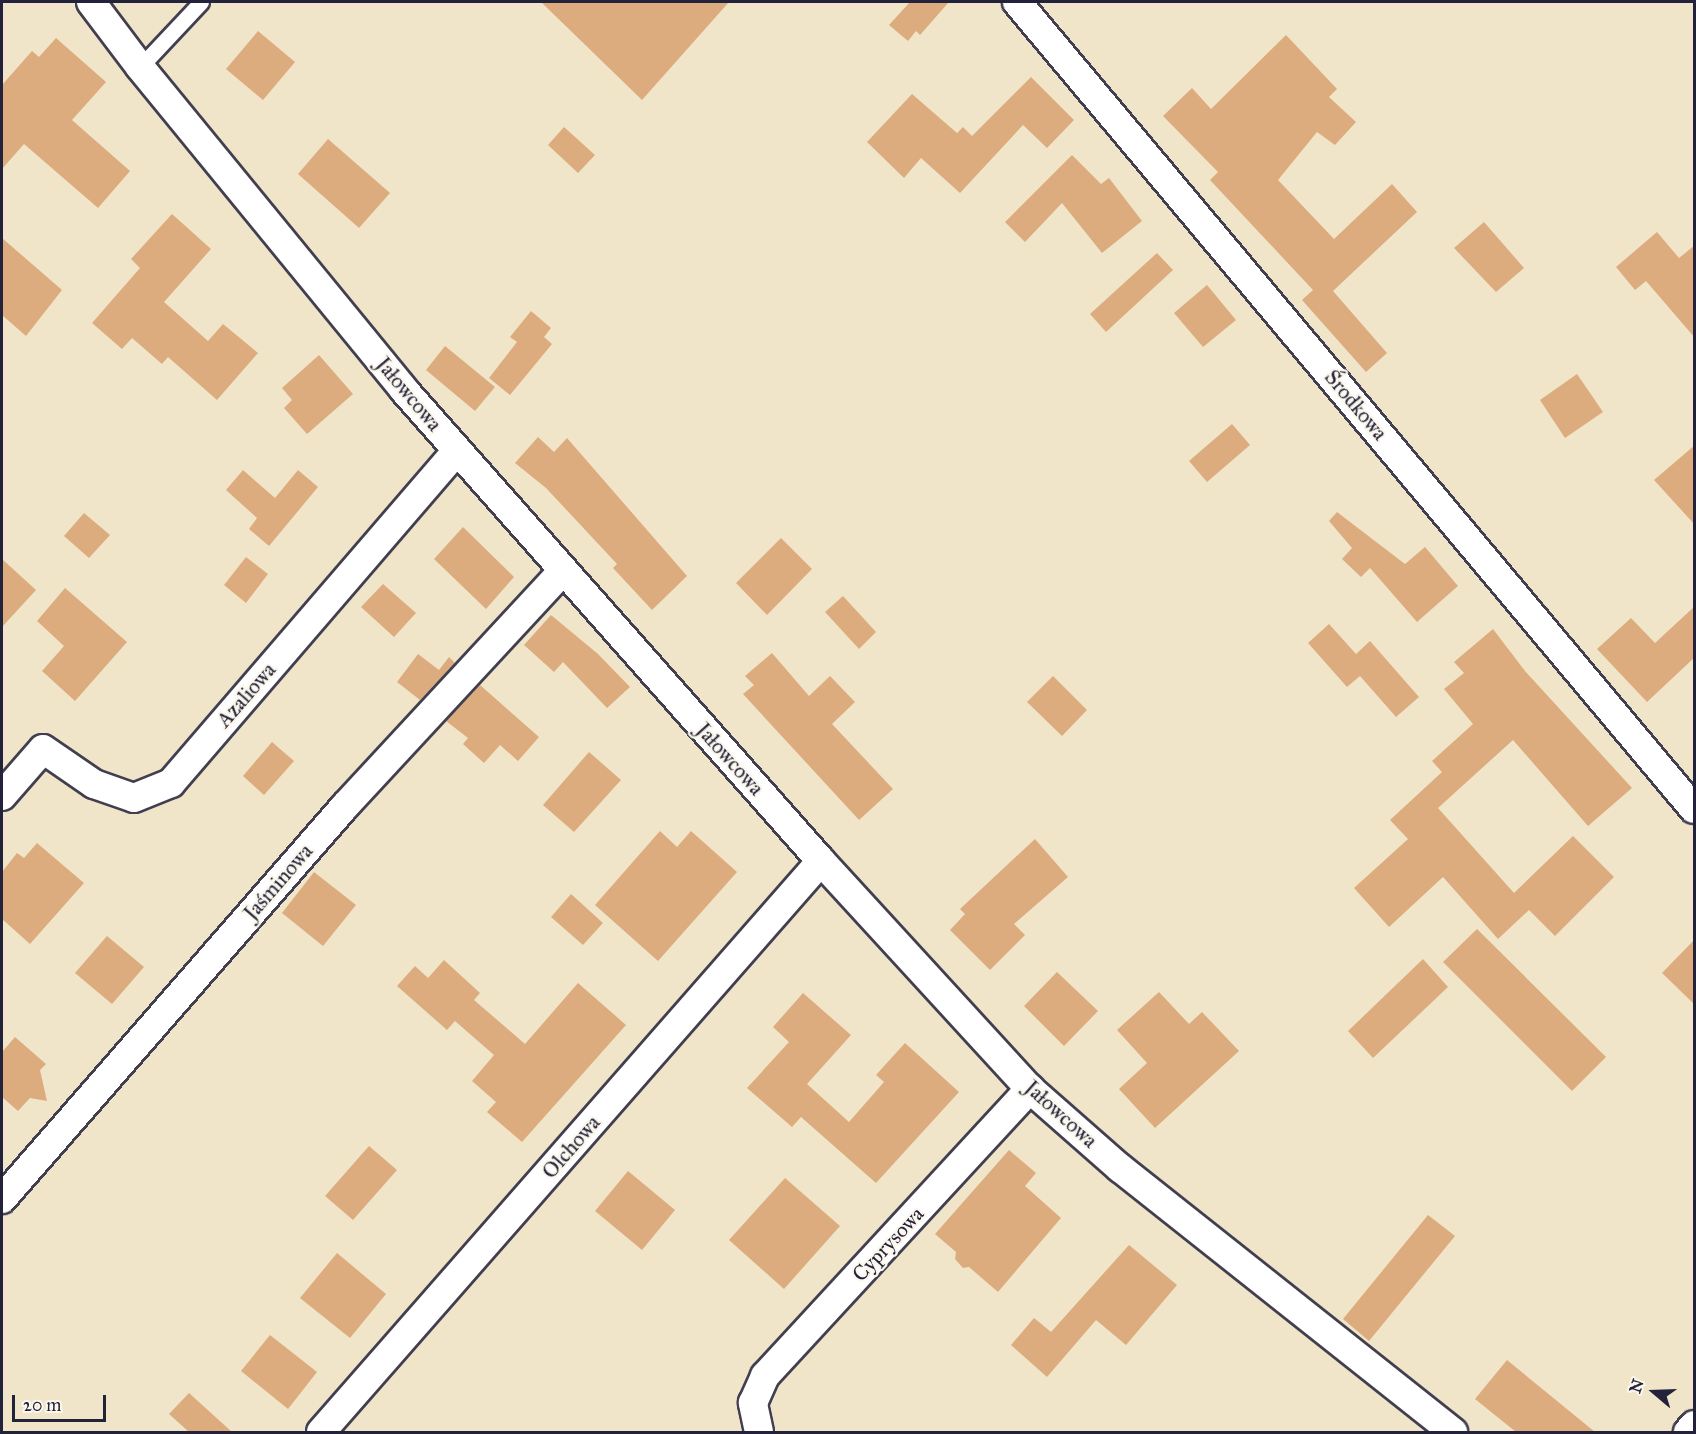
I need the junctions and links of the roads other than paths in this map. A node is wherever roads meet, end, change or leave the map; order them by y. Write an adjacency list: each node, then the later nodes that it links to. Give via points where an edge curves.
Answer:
1 (91, 2): 4 (street, Jałowcowa)
2 (201, 2): 4 (lane)
3 (1017, 2): 8 (street, Środkowa)
4 (140, 67): 5 (street, Jałowcowa)
5 (457, 451): 6 (street, Jałowcowa); 7 (street, Azaliowa, via 171,783 134,798 94,784 43,749)
6 (562, 572): 9 (street, Jałowcowa); 11 (street, Jaśminowa, via 345,806)
7 (2, 796)
8 (1695, 809)
9 (821, 861): 10 (street, Jałowcowa); 13 (street, Olchowa)
10 (1030, 1089): 14 (street, Cyprysowa, via 765,1376 753,1403); 15 (street, Jałowcowa, via 1138,1183)
11 (2, 1199)
12 (1695, 1425): 16 (street)
13 (321, 1432)
14 (759, 1432)
15 (1453, 1432)
16 (1688, 1432)

